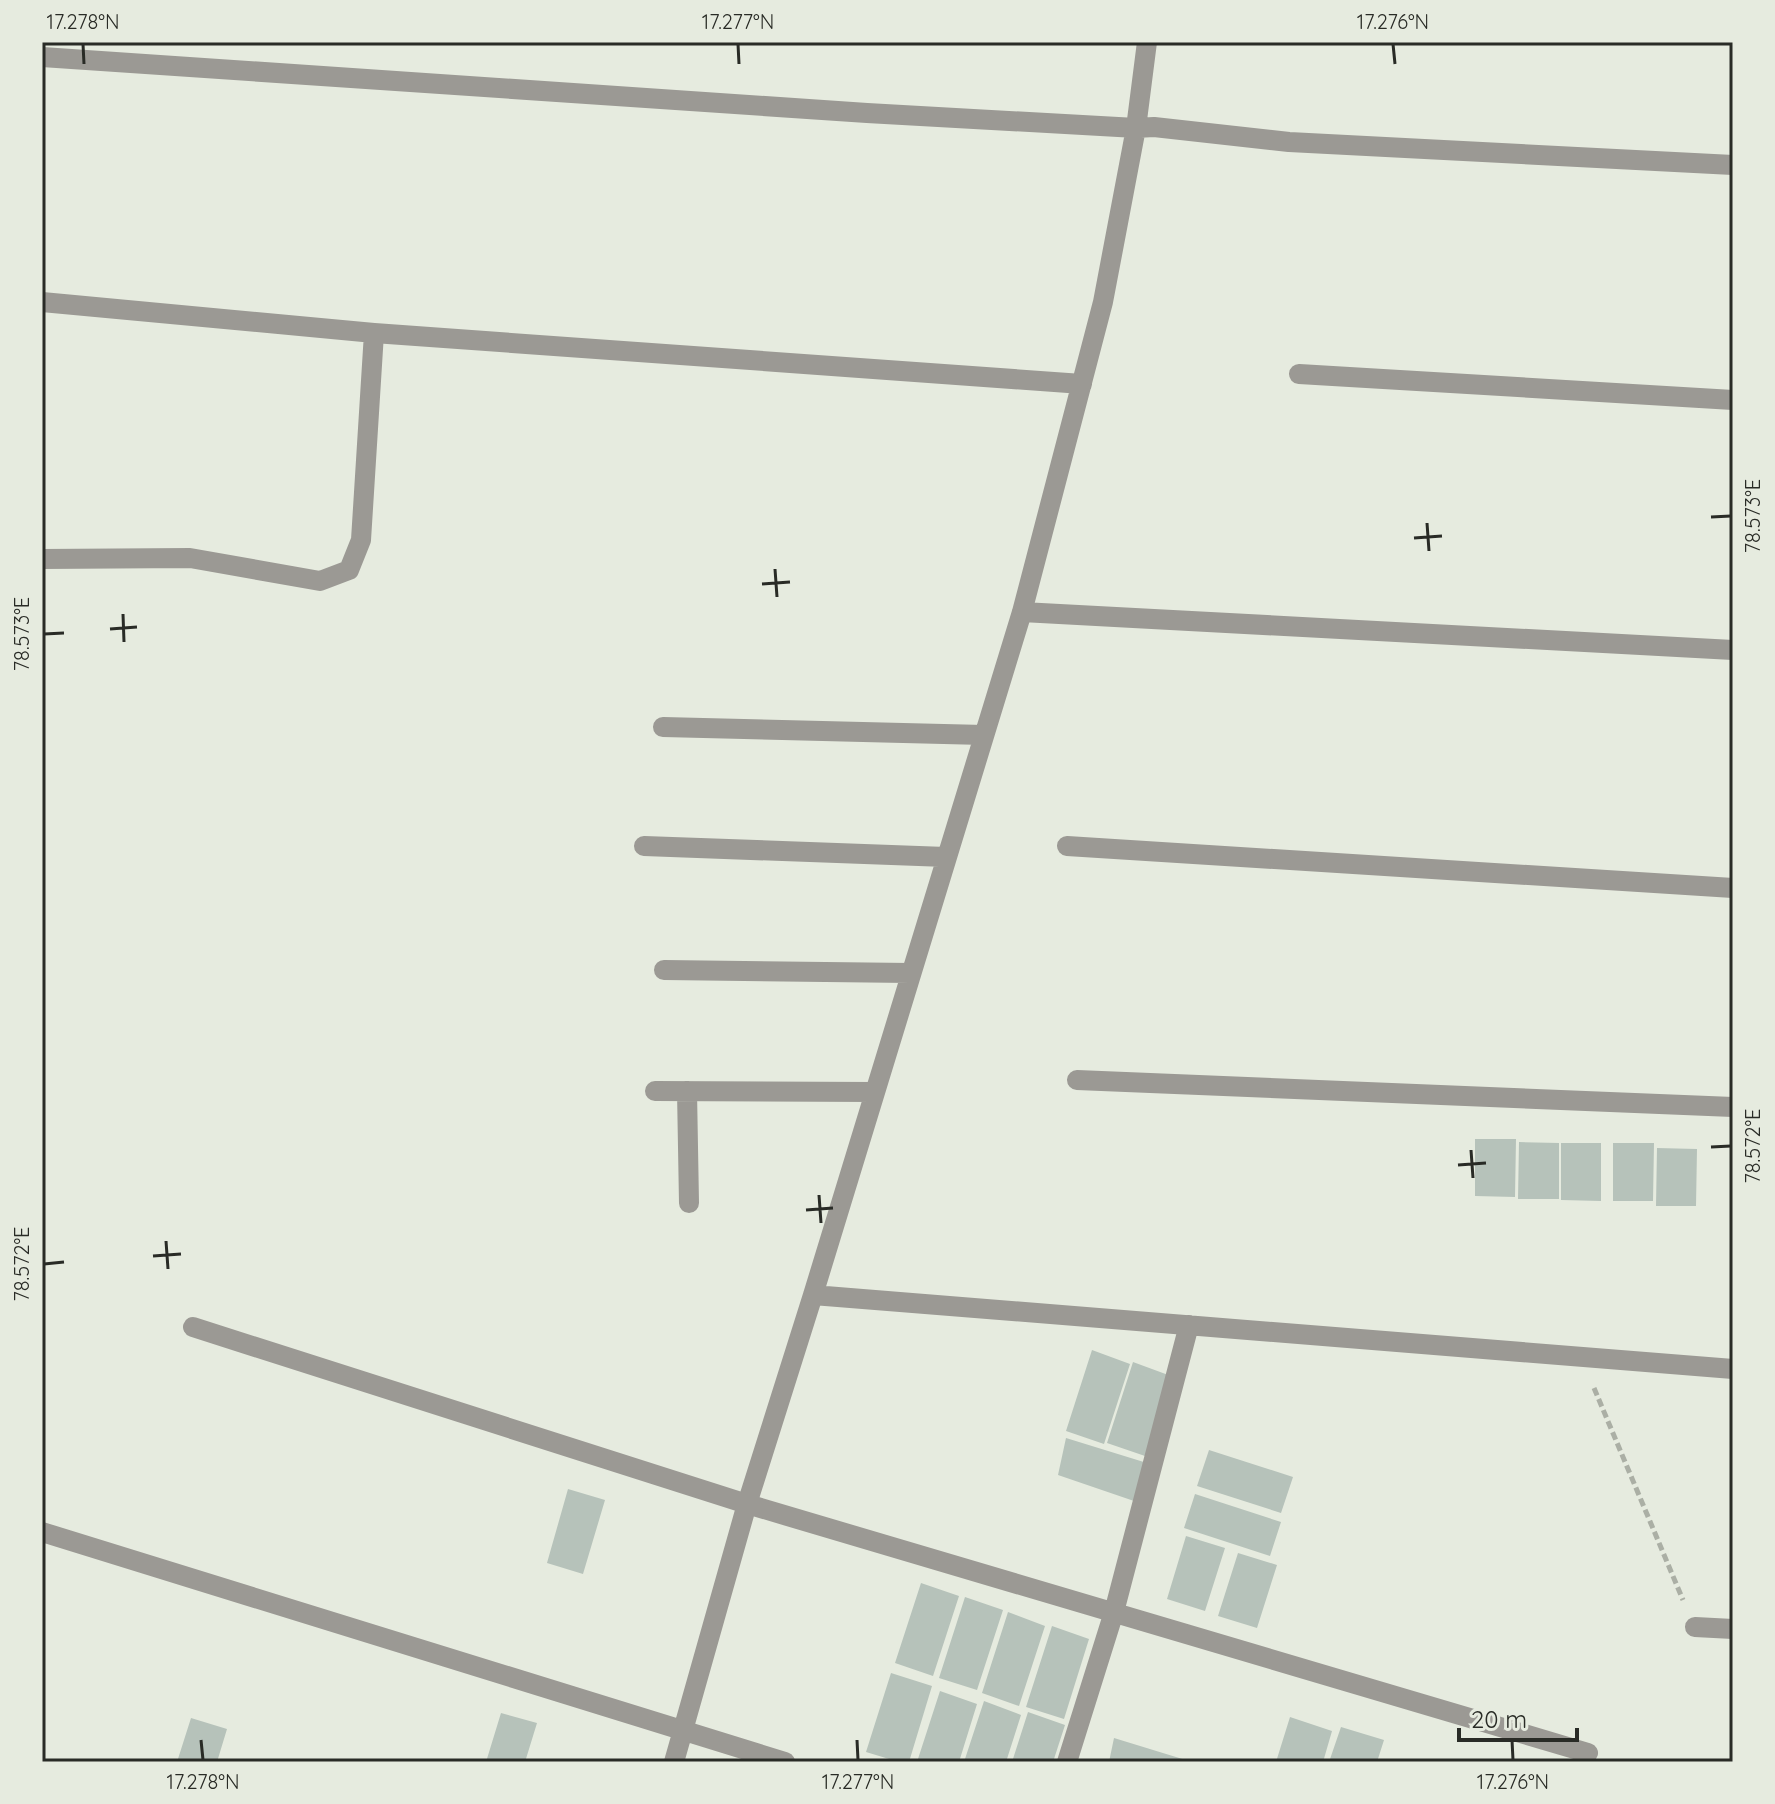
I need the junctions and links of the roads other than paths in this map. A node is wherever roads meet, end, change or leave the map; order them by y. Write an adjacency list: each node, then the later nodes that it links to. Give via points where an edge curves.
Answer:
1 (1147, 42): 3 (street)
2 (42, 57): 3 (street)
3 (1136, 128): 4 (street, via 1289,142); 8 (street)
4 (1733, 165)
5 (42, 302): 6 (street)
6 (374, 333): 8 (street); 10 (street, via 361,540 349,570 320,581 190,558)
7 (1299, 374): 9 (street)
8 (1082, 384): 11 (street)
9 (1733, 400)
10 (42, 559)
11 (1022, 612): 12 (street); 14 (street)
12 (1733, 650)
13 (663, 727): 14 (street)
14 (984, 735): 17 (street)
15 (644, 846): 17 (street)
16 (1067, 846): 18 (street)
17 (946, 857): 20 (street)
18 (1733, 888)
19 (664, 970): 20 (street)
20 (910, 973): 24 (street)
21 (1077, 1080): 25 (street)
22 (655, 1091): 23 (street)
23 (687, 1091): 24 (street); 26 (street)
24 (874, 1092): 27 (street)
25 (1733, 1107)
26 (689, 1203)
27 (813, 1295): 28 (street); 31 (street)
28 (1189, 1325): 30 (street); 33 (street)
29 (193, 1327): 31 (street)
30 (1733, 1369)
31 (747, 1504): 33 (street); 36 (street)
32 (42, 1532): 36 (street)
33 (1114, 1612): 37 (street); 40 (street)
34 (1695, 1627): 35 (street)
35 (1733, 1629)
36 (684, 1729): 38 (street); 39 (street)
37 (1588, 1753)
38 (674, 1762)
39 (785, 1762)
40 (1067, 1762)

